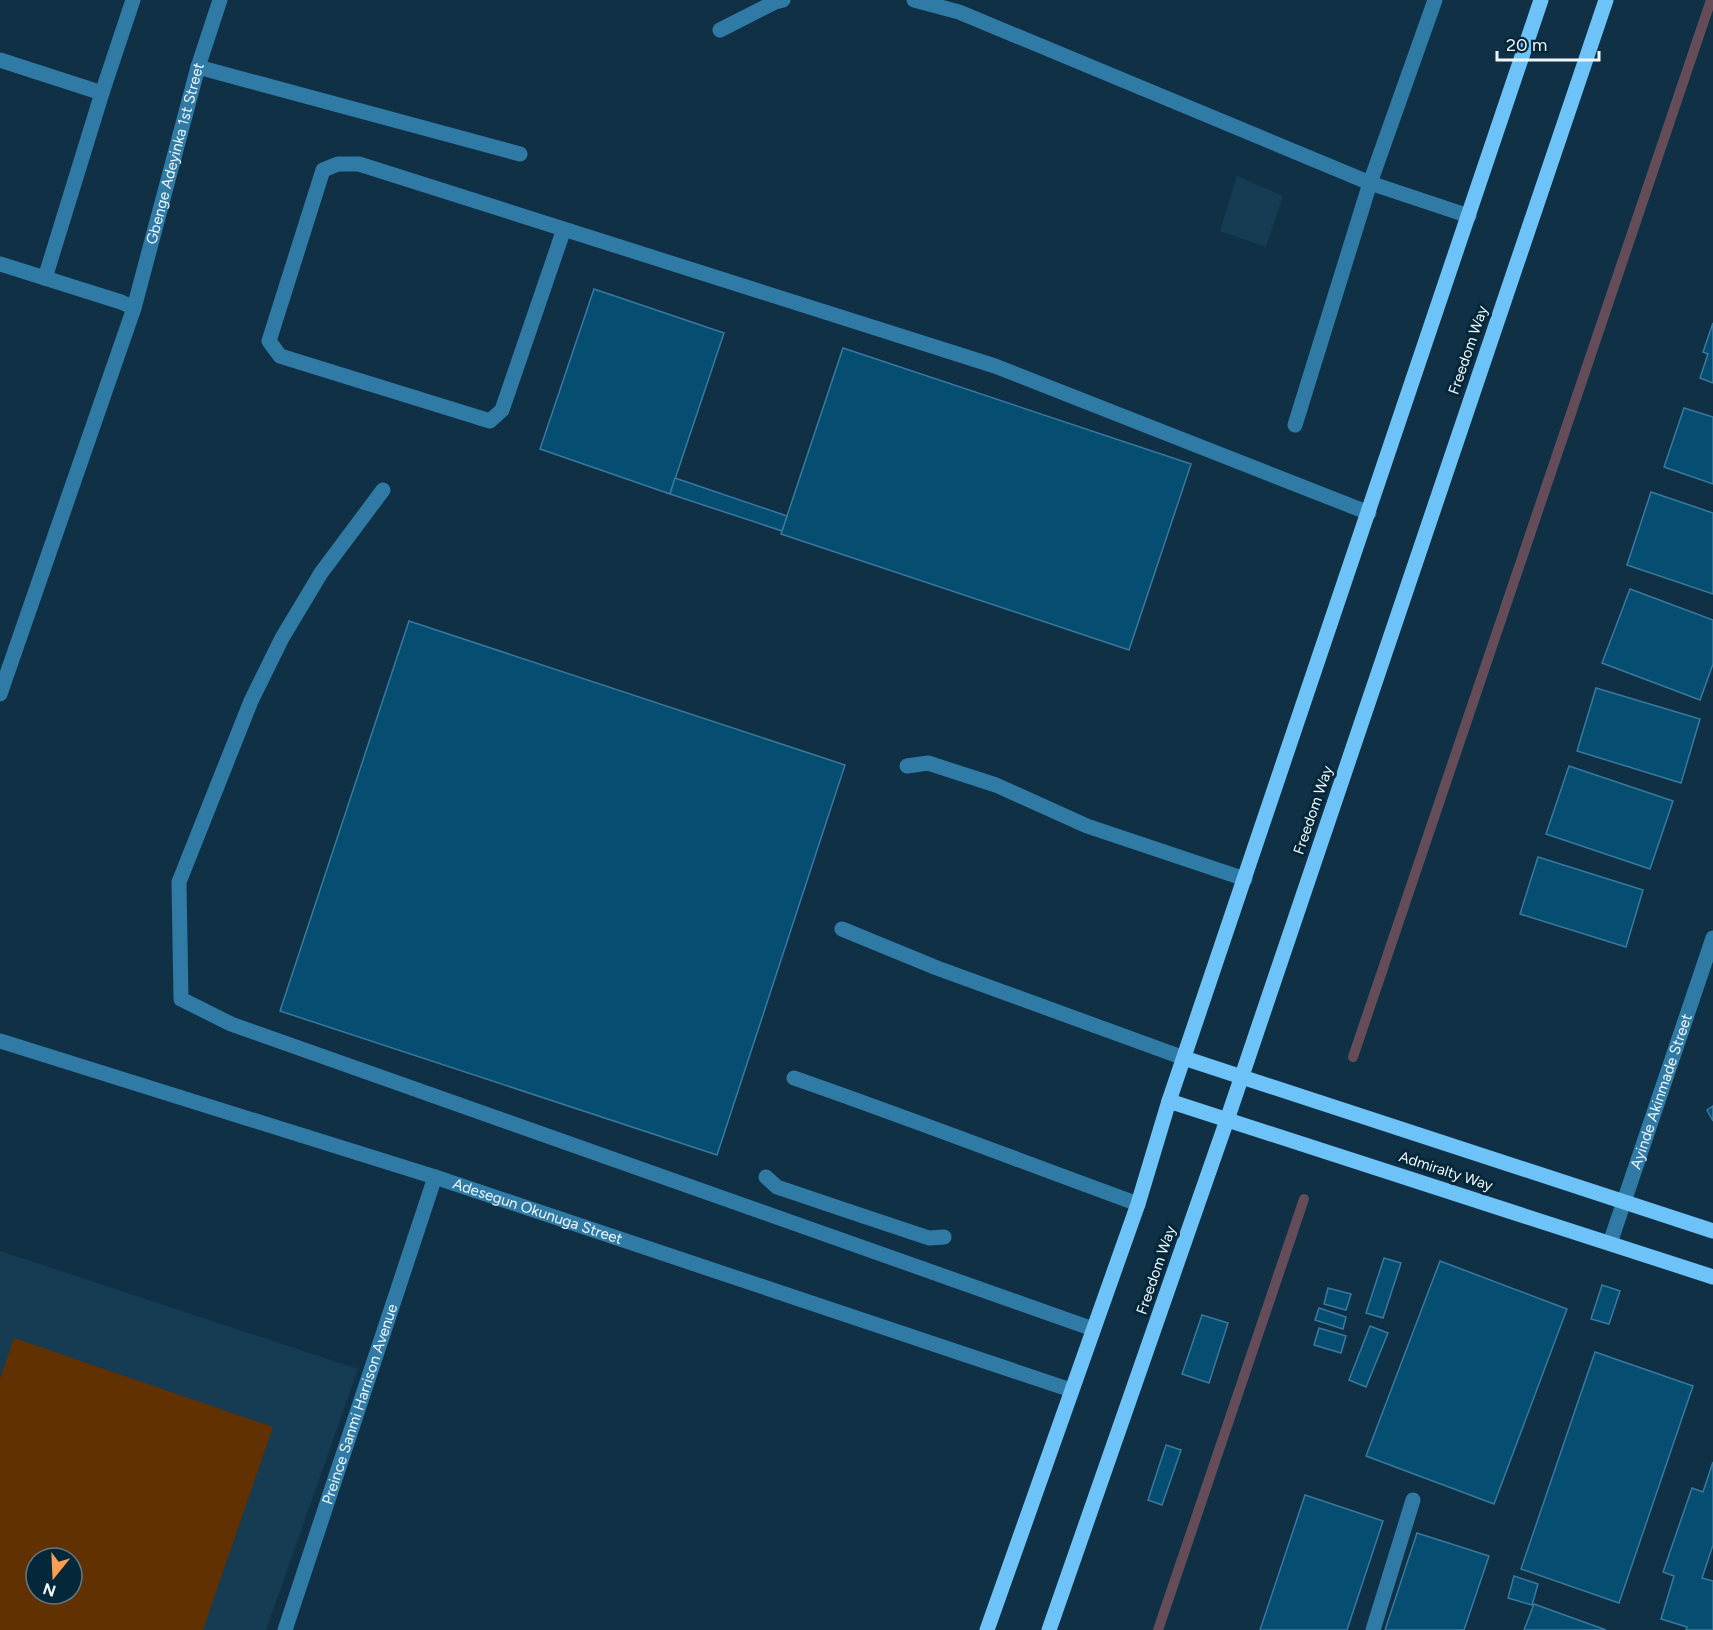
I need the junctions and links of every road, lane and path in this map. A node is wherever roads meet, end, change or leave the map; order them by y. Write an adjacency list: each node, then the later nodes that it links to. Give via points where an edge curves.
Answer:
1 (133, 0): 11 (street)
2 (219, 0): 10 (street, Gbenge Adeyinka 1st Street)
3 (783, 0): 8 (street)
4 (914, 0): 13 (street, via 959,12)
5 (1435, 0): 13 (street)
6 (1541, 0): 14 (main road)
7 (1606, 0): 29 (main road, Freedom Way)
8 (720, 30)
9 (0, 60): 11 (street)
10 (198, 68): 12 (street); 18 (street, Gbenge Adeyinka 1st Street)
11 (102, 93): 17 (street)
12 (520, 154)
13 (1370, 183): 14 (street); 19 (street)
14 (1469, 216): 21 (main road)
15 (564, 229): 15 (street, via 359,164 338,164 323,170 269,341 280,356 490,421 502,410); 21 (street, via 995,366)
16 (0, 264): 17 (street)
17 (45, 278): 18 (street)
18 (134, 308): 22 (street, Gbenge Adeyinka 1st Street)
19 (1295, 425)
20 (383, 490): 41 (street, via 321,573 282,638 251,701 179,882 181,999 231,1024)
21 (1369, 513): 24 (main road)
22 (0, 694)
23 (907, 766): 24 (street, via 928,763 996,785 1087,826)
24 (1245, 879): 28 (main road)
25 (842, 929): 28 (street)
26 (1713, 938): 35 (street, Ayinde Akinmade Street)
27 (0, 1041): 33 (street, Adesegun Okunuga Street)
28 (1184, 1058): 29 (main road, Admiralty Way); 31 (main road)
29 (1242, 1077): 32 (main road, Freedom Way); 35 (main road, Admiralty Way)
30 (794, 1078): 36 (street)
31 (1169, 1101): 32 (main road, Admiralty Way); 36 (main road)
32 (1227, 1120): 39 (main road, Admiralty Way); 46 (main road, Freedom Way)
33 (435, 1177): 42 (street, Adesegun Okunuga Street); 44 (street, Preince Sanmi Harrison Avenue)
34 (766, 1177): 38 (street, via 777,1187 847,1211 929,1238)
35 (1623, 1202): 37 (main road, Admiralty Way); 39 (street, Ayinde Akinmade Street)
36 (1138, 1204): 41 (main road)
37 (1713, 1231)
38 (944, 1237)
39 (1610, 1243): 40 (main road, Admiralty Way)
40 (1713, 1277)
41 (1093, 1329): 42 (main road)
42 (1071, 1390): 45 (main road)
43 (1413, 1500): 47 (street)
44 (285, 1630)
45 (987, 1630)
46 (1049, 1630)
47 (1373, 1630)

